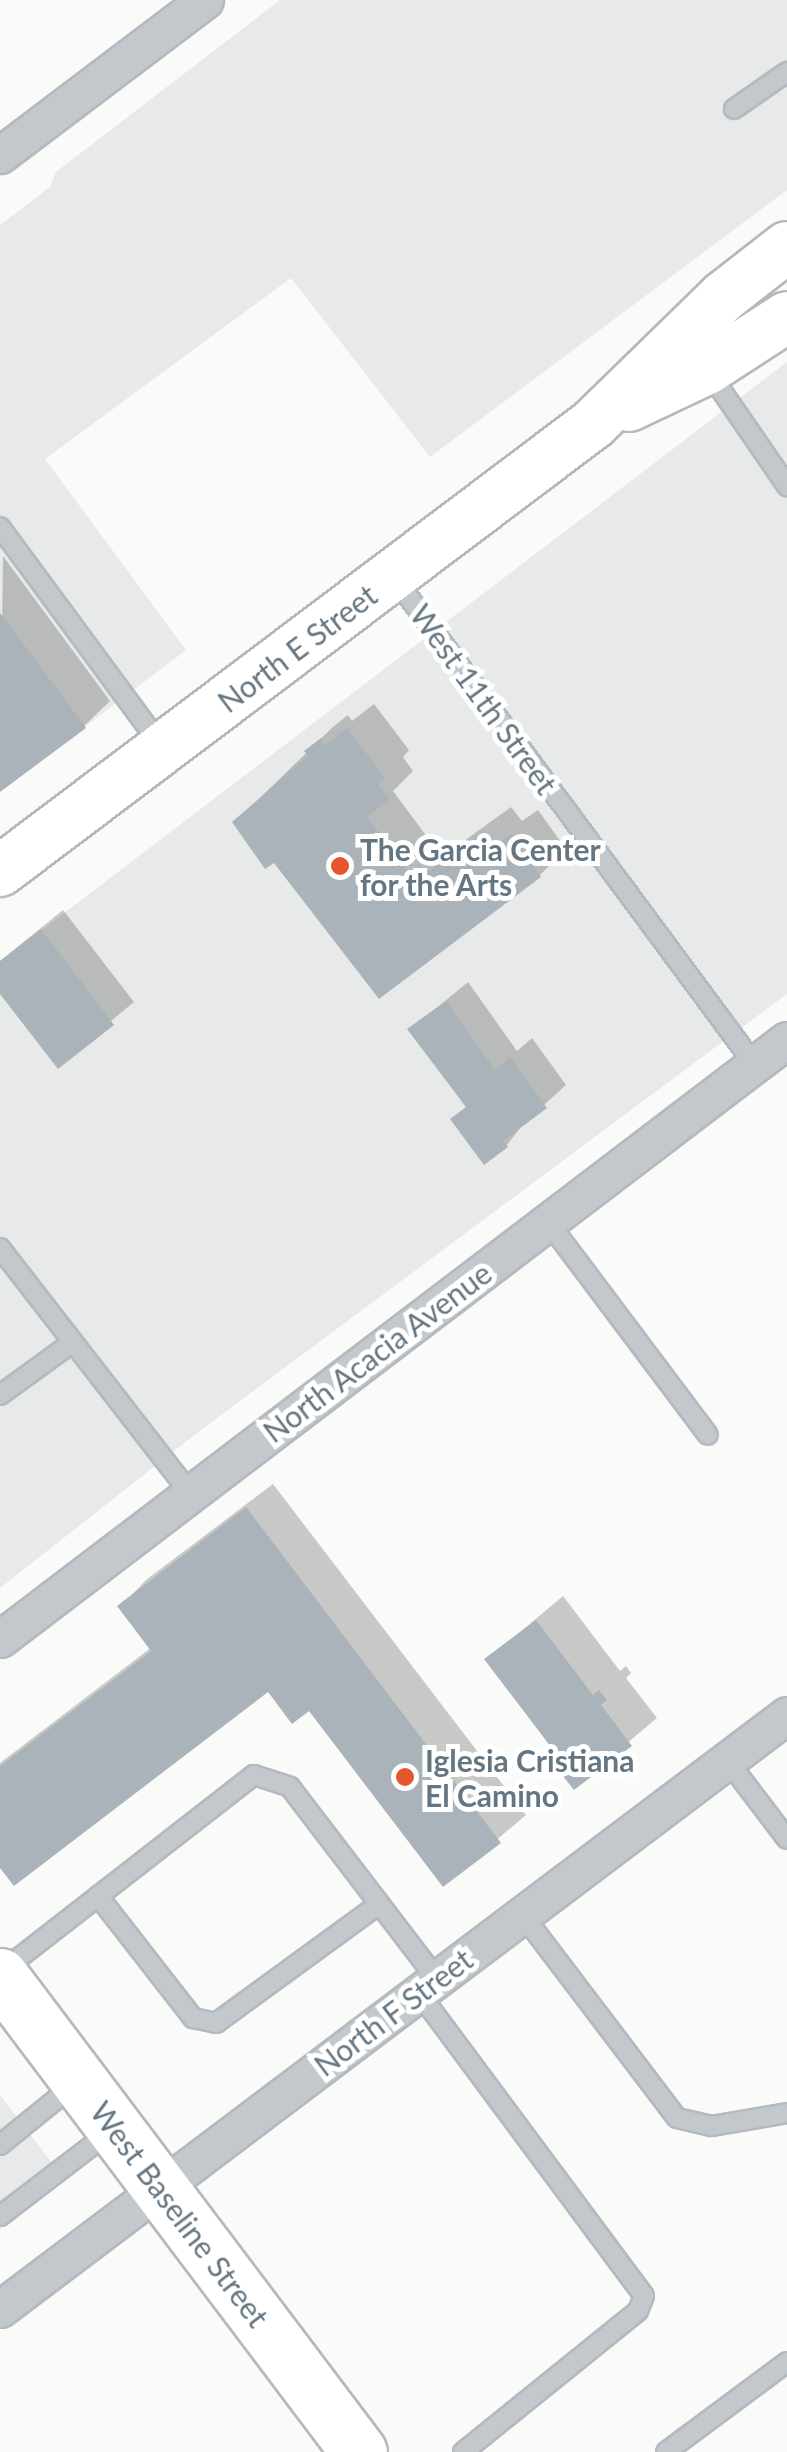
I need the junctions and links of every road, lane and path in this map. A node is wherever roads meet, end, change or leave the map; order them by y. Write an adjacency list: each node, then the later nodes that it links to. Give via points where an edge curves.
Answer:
1 (205, 0): 4 (street)
2 (787, 72): 3 (lane)
3 (734, 109)
4 (0, 154)
5 (787, 247): 8 (main road, North E Street, via 723,297)
6 (787, 317): 7 (main road, North E Street)
7 (707, 369): 8 (main road, North E Street); 9 (lane)
8 (593, 424): 11 (main road, North E Street)
9 (787, 486)
10 (2, 532): 12 (lane)
11 (392, 575): 12 (main road, North E Street); 15 (lane, West 11th Street)
12 (163, 748): 13 (main road, North E Street)
13 (0, 871)
14 (787, 1040): 15 (street, North Acacia Avenue)
15 (754, 1065): 16 (street, North Acacia Avenue)
16 (548, 1222): 20 (lane); 21 (street, North Acacia Avenue)
17 (2, 1254): 18 (lane)
18 (73, 1342): 19 (lane); 21 (lane)
19 (0, 1395)
20 (708, 1435)
21 (191, 1494): 22 (street, North Acacia Avenue)
22 (0, 1640)
23 (787, 1715): 24 (street, North F Street)
24 (727, 1760): 25 (lane); 28 (street, North F Street)
25 (787, 1839)
26 (98, 1896): 27 (lane, via 193,2018 216,2022); 27 (lane, via 254,1774 290,1787); 29 (lane)
27 (379, 1904): 30 (lane)
28 (522, 1914): 30 (street, North F Street); 32 (lane, via 677,2118 711,2126)
29 (0, 1974): 31 (main road, West Baseline Street)
30 (428, 1986): 35 (street, North F Street); 40 (lane, via 644,2296 638,2312)
31 (80, 2081): 33 (main road, West Baseline Street); 34 (lane)
32 (787, 2113)
33 (116, 2128): 35 (main road, West Baseline Street); 36 (lane)
34 (0, 2145)
35 (161, 2188): 37 (street, North F Street); 39 (main road, West Baseline Street)
36 (0, 2216)
37 (0, 2309)
38 (787, 2362): 41 (lane)
39 (359, 2452)
40 (463, 2452)
41 (666, 2452)

